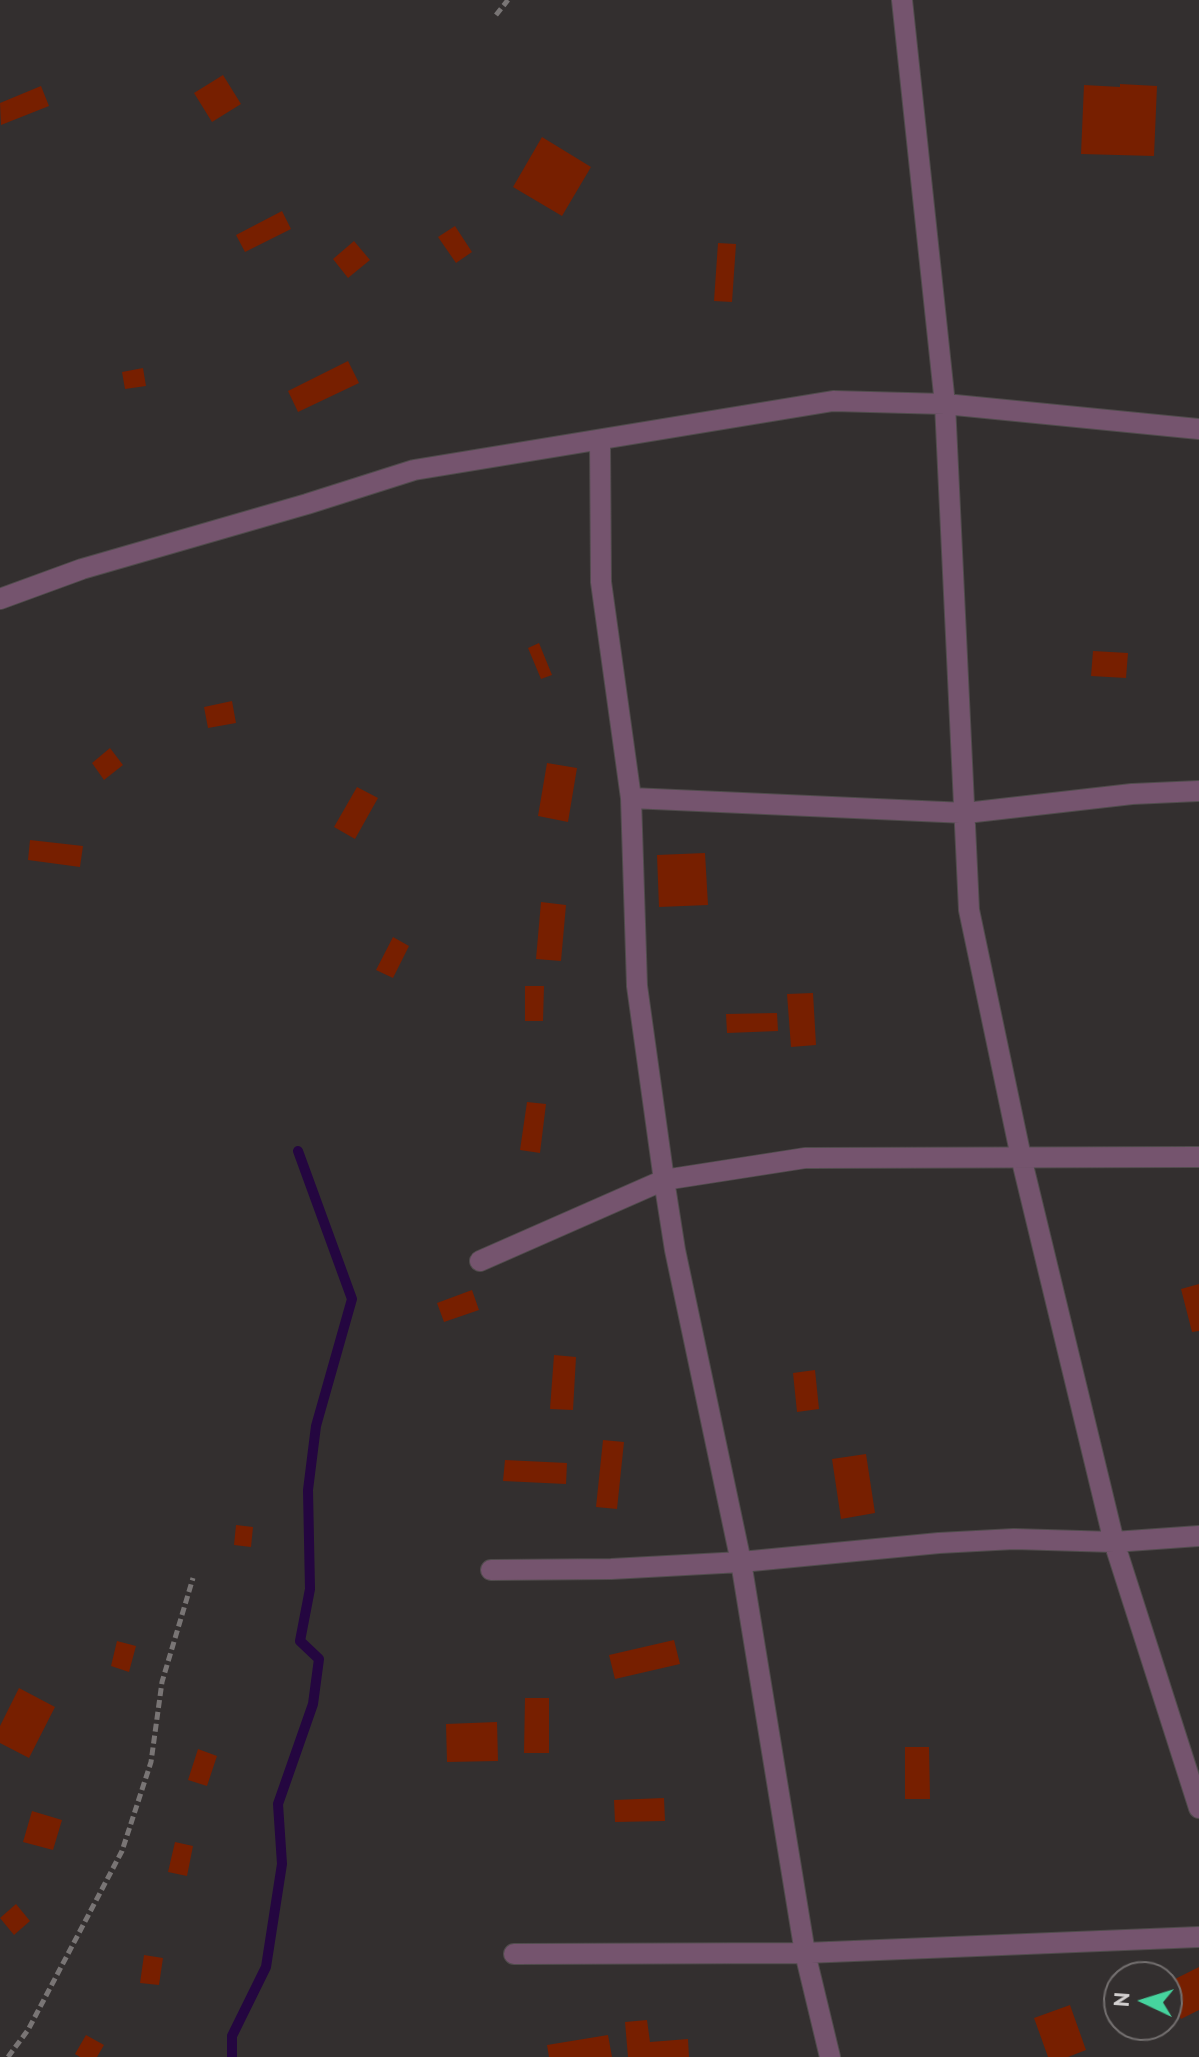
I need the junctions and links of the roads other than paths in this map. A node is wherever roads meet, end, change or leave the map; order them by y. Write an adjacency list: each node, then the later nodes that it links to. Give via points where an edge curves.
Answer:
1 (902, 0): 2 (street)
2 (945, 404): 3 (street); 4 (street, via 833,401); 8 (street)
3 (1199, 429)
4 (600, 441): 5 (street, via 414,470 82,569); 7 (street, via 601,582)
5 (0, 599)
6 (1199, 791): 8 (street)
7 (631, 798): 8 (street); 11 (street, via 637,986)
8 (966, 813): 9 (street, via 969,910)
9 (1021, 1157): 10 (street); 11 (street, via 805,1158); 14 (street)
10 (1199, 1157)
11 (664, 1180): 12 (street); 15 (street)
12 (480, 1261)
13 (1199, 1536): 14 (street)
14 (1114, 1542): 15 (street, via 939,1543); 17 (street)
15 (741, 1562): 16 (street); 19 (street)
16 (491, 1570)
17 (1199, 1808)
18 (1199, 1937): 19 (street)
19 (805, 1953): 20 (street); 21 (street)
20 (514, 1954)
21 (830, 2057)

